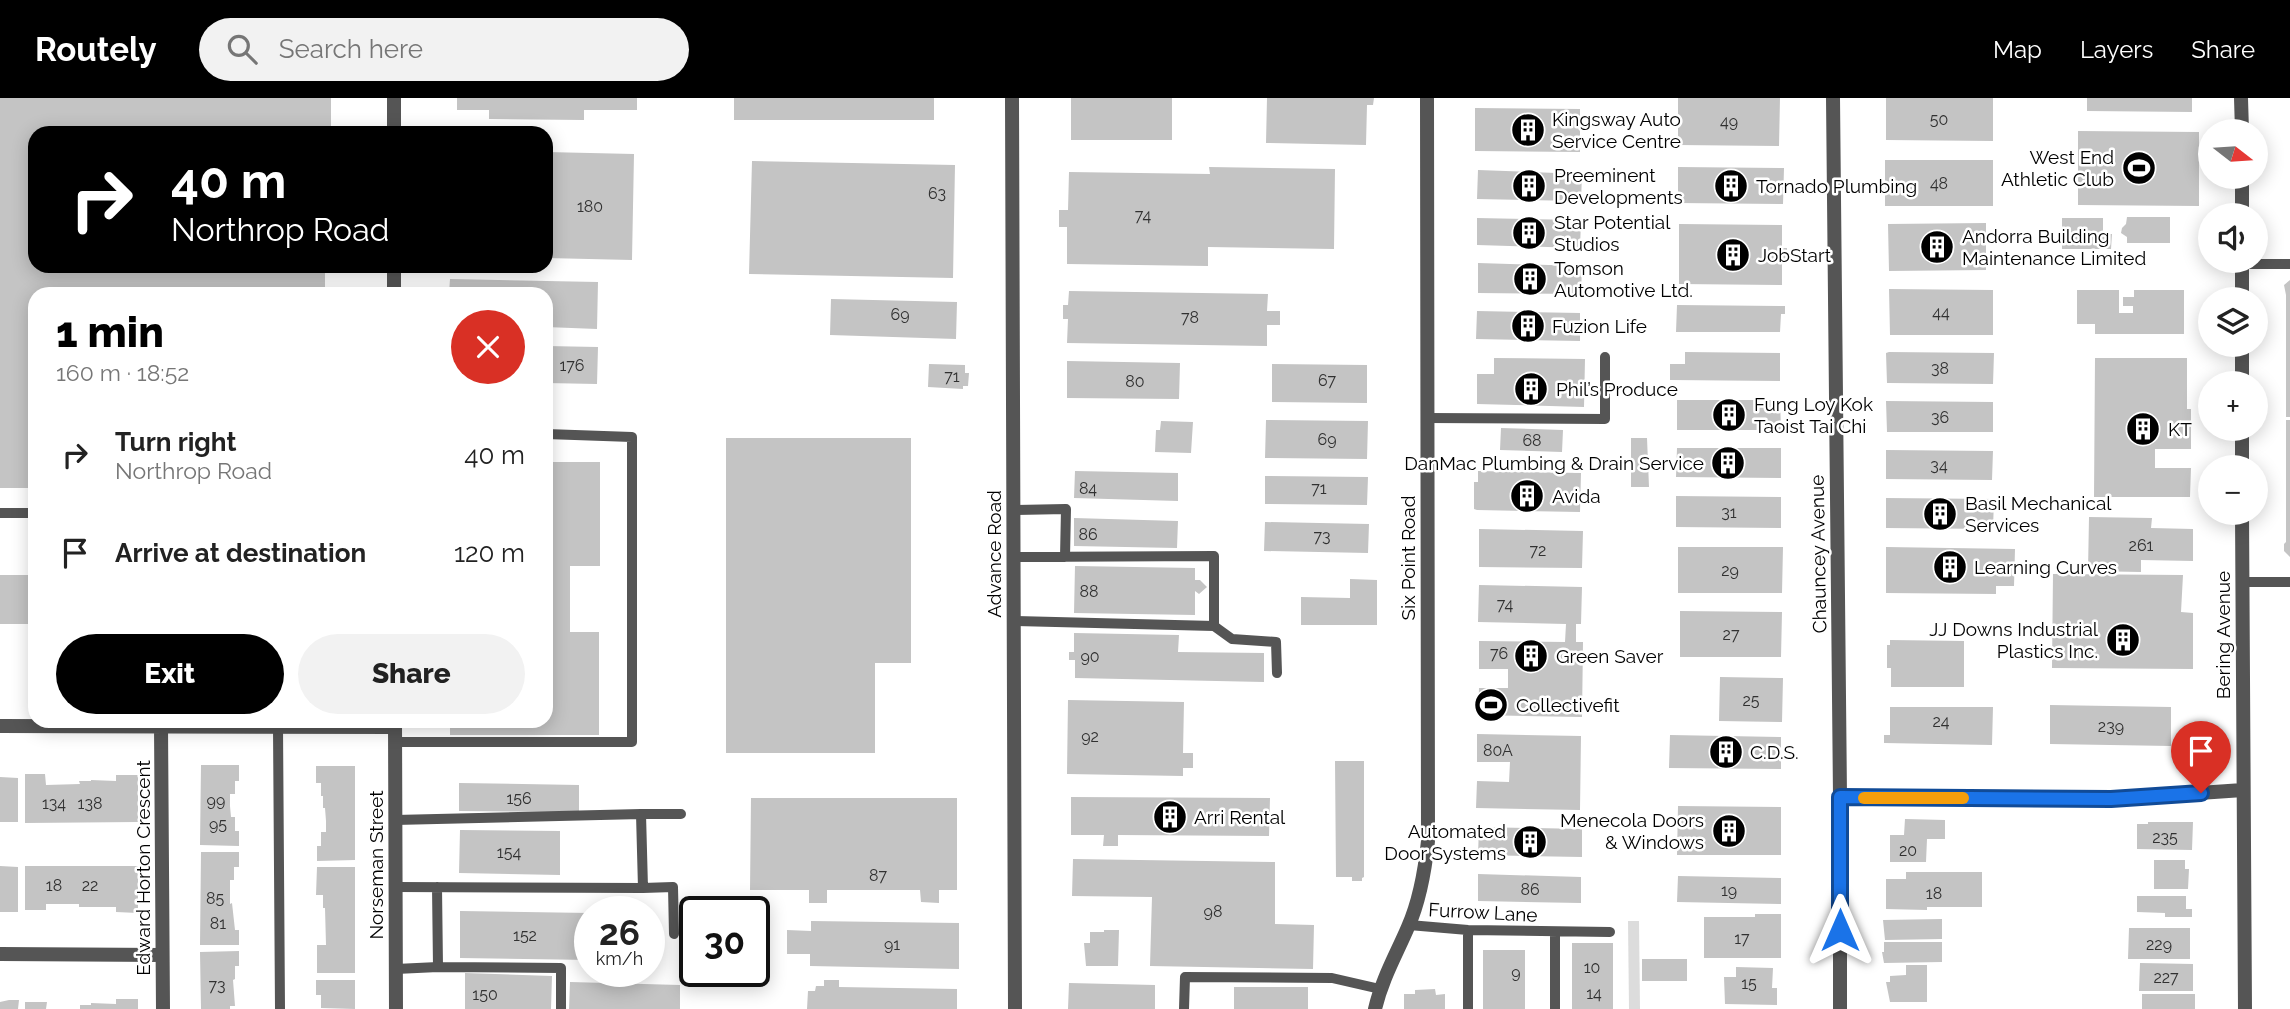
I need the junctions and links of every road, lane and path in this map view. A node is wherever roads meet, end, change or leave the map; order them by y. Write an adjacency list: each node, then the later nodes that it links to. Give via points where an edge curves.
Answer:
1 (394, 98): 7 (street)
2 (1012, 98): 13 (street, Advance Road)
3 (1427, 98): 11 (street, Six Point Road)
4 (1833, 98): 31 (street, Chauncey Avenue)
5 (2241, 98): 6 (street)
6 (2242, 119)
7 (394, 126)
8 (2268, 263): 9 (lane)
9 (2290, 264)
10 (1605, 357): 11 (lane, via 1605,419)
11 (1427, 418): 38 (street, Six Point Road, via 1428,841)
12 (553, 434): 29 (lane, via 632,437 632,742)
13 (1014, 510): 17 (lane, via 1066,509); 18 (street, Advance Road)
14 (0, 513): 15 (lane)
15 (28, 513)
16 (2242, 525): 19 (street, Bering Avenue)
17 (1065, 556): 18 (lane); 22 (lane, via 1214,556)
18 (1014, 557): 21 (street, Advance Road)
19 (2242, 582): 20 (lane); 30 (street, Bering Avenue)
20 (2290, 582)
21 (1014, 621): 22 (lane); 52 (street, Advance Road)
22 (1214, 626): 23 (lane, via 1232,639 1276,642)
23 (1277, 673)
24 (0, 726): 25 (street)
25 (28, 726)
26 (161, 728): 44 (street, Edward Horton Crescent)
27 (278, 728): 49 (lane)
28 (317, 728): 29 (street)
29 (395, 730): 34 (street, Norseman Street)
30 (2243, 790): 31 (street, via 2111,799); 58 (street, Bering Avenue)
31 (1840, 797): 57 (street, Chauncey Avenue)
32 (640, 814): 33 (lane); 34 (lane); 37 (lane)
33 (681, 814)
34 (396, 820): 35 (street, Norseman Street)
35 (396, 887): 36 (lane); 46 (street, Norseman Street)
36 (437, 887): 37 (lane); 45 (lane)
37 (643, 888): 42 (lane, via 673,887)
38 (1409, 925): 39 (lane, Furrow Lane); 47 (street, Six Point Road)
39 (1468, 930): 41 (lane, Furrow Lane); 55 (lane)
40 (1610, 932): 41 (lane, Furrow Lane)
41 (1555, 933): 56 (lane, Furrow Lane)
42 (674, 934)
43 (0, 954): 44 (street)
44 (162, 955): 48 (street, Edward Horton Crescent)
45 (438, 967): 46 (lane); 51 (lane, via 561,968)
46 (396, 969): 50 (street, Norseman Street)
47 (1380, 989): 53 (lane, via 1332,978 1185,977); 54 (street, Six Point Road)
48 (163, 1009)
49 (280, 1009)
50 (396, 1009)
51 (561, 1009)
52 (1015, 1009)
53 (1184, 1009)
54 (1375, 1009)
55 (1468, 1009)
56 (1555, 1009)
57 (1840, 1009)
58 (2245, 1009)

